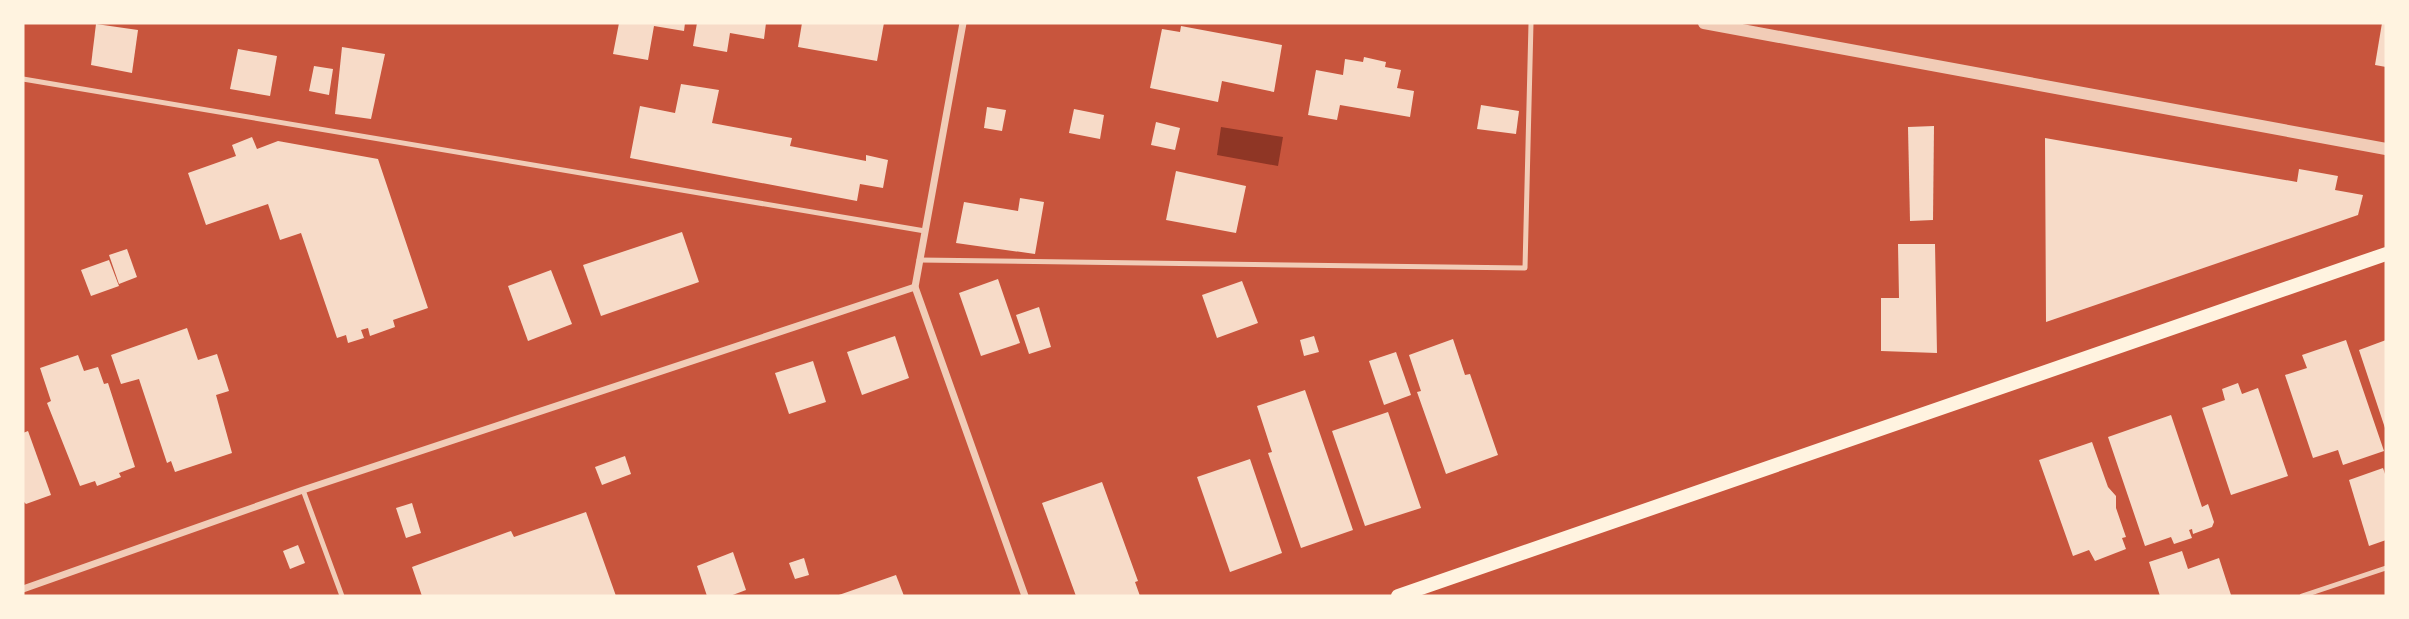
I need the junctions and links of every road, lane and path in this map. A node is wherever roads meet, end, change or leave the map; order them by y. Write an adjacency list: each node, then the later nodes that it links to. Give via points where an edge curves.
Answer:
1 (963, 23): 6 (street)
2 (1531, 23): 8 (lane, via 1525,268)
3 (1704, 23): 5 (street)
4 (23, 79): 6 (lane)
5 (2386, 149)
6 (925, 231): 8 (street)
7 (2386, 254): 15 (main road)
8 (919, 260): 9 (street)
9 (915, 287): 10 (street); 14 (street)
10 (303, 490): 12 (street); 13 (lane)
11 (2386, 568): 16 (lane)
12 (23, 589)
13 (342, 596)
14 (1025, 596)
15 (1398, 596)
16 (2302, 596)

